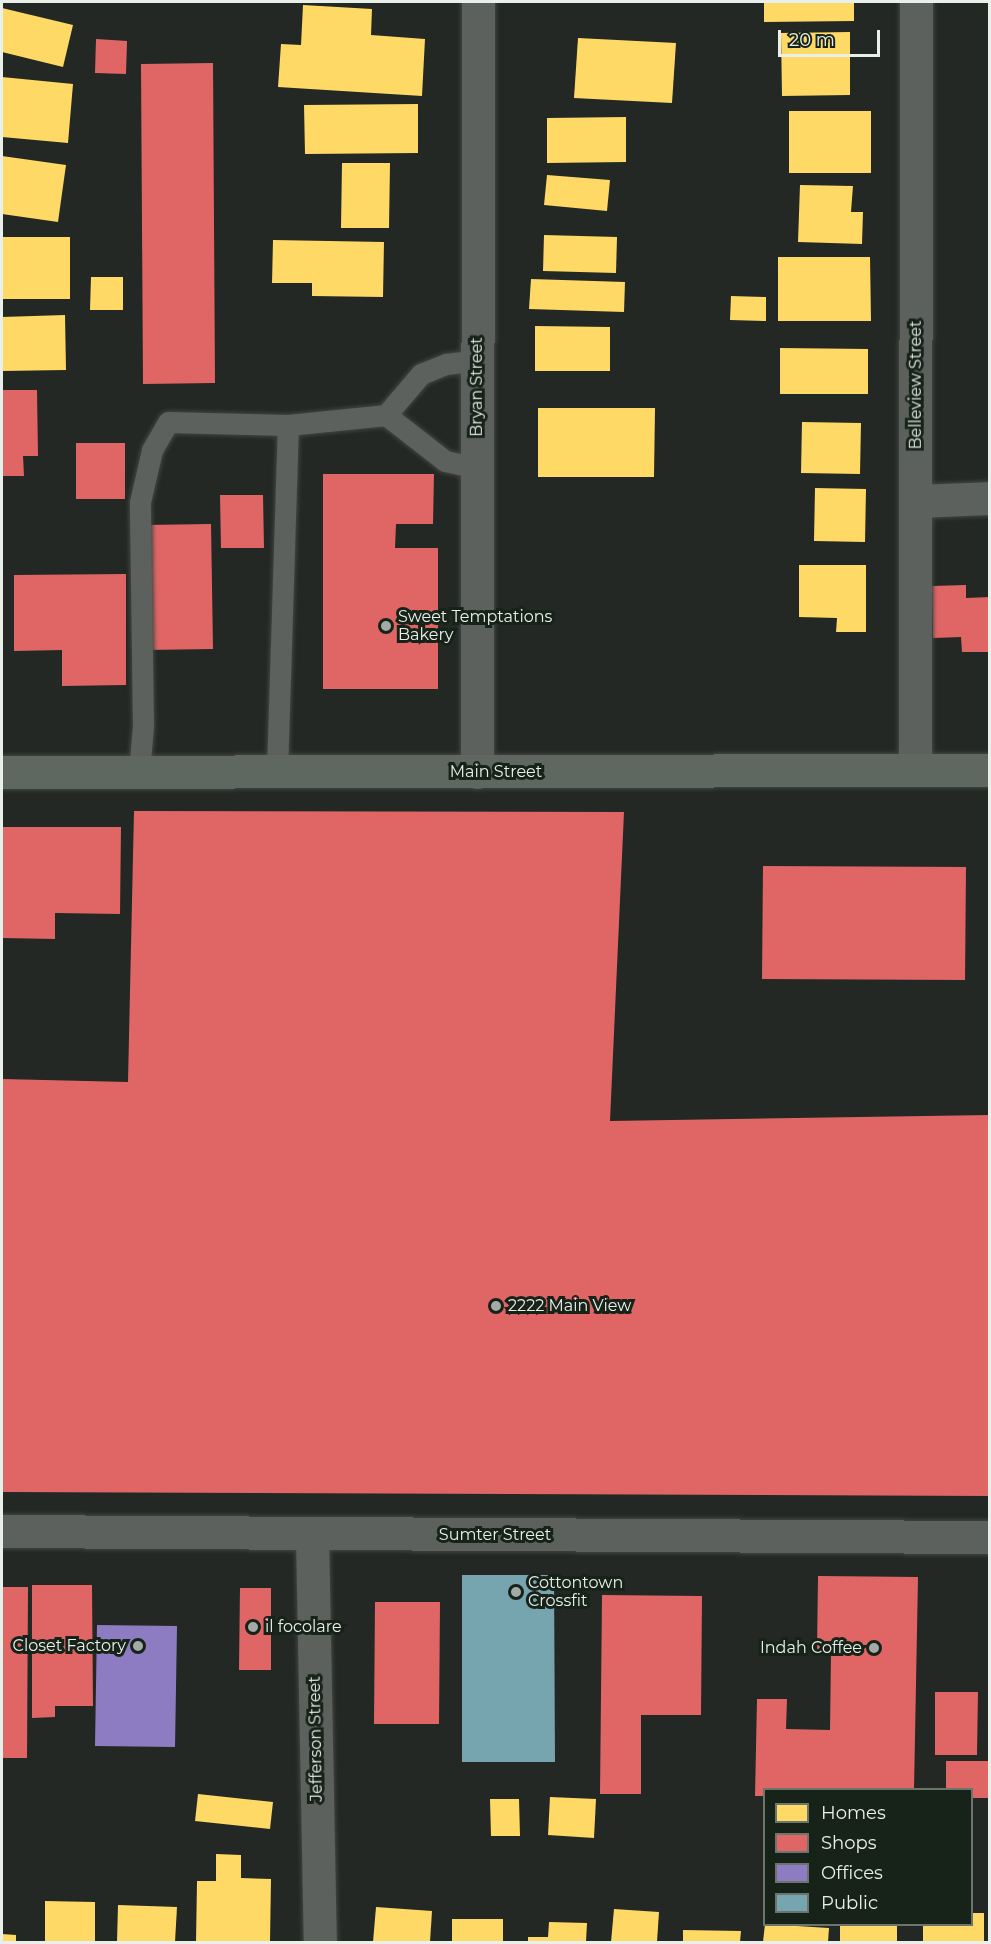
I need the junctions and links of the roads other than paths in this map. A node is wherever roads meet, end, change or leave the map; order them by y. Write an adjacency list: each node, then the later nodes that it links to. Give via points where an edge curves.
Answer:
1 (478, 2): 3 (street, Bryan Street)
2 (916, 2): 8 (street, Belleview Street)
3 (477, 360): 4 (lane, via 446,364 421,374); 6 (street, Bryan Street)
4 (386, 415): 5 (lane); 6 (lane, via 445,461)
5 (288, 425): 12 (lane, via 168,422 152,450 140,501 143,726); 13 (lane)
6 (477, 468): 14 (street, Bryan Street)
7 (990, 498): 8 (street)
8 (916, 501): 9 (street, Belleview Street)
9 (915, 770): 10 (main road, Main Street); 14 (main road, Main Street)
10 (990, 770)
11 (2, 772): 12 (main road, Main Street)
12 (139, 772): 13 (main road, Main Street)
13 (277, 772): 14 (main road, Main Street)
14 (477, 772)
15 (2, 1531): 16 (street, Sumter Street)
16 (312, 1535): 17 (street, Sumter Street); 18 (street, Jefferson Street)
17 (990, 1538)
18 (320, 1942)

